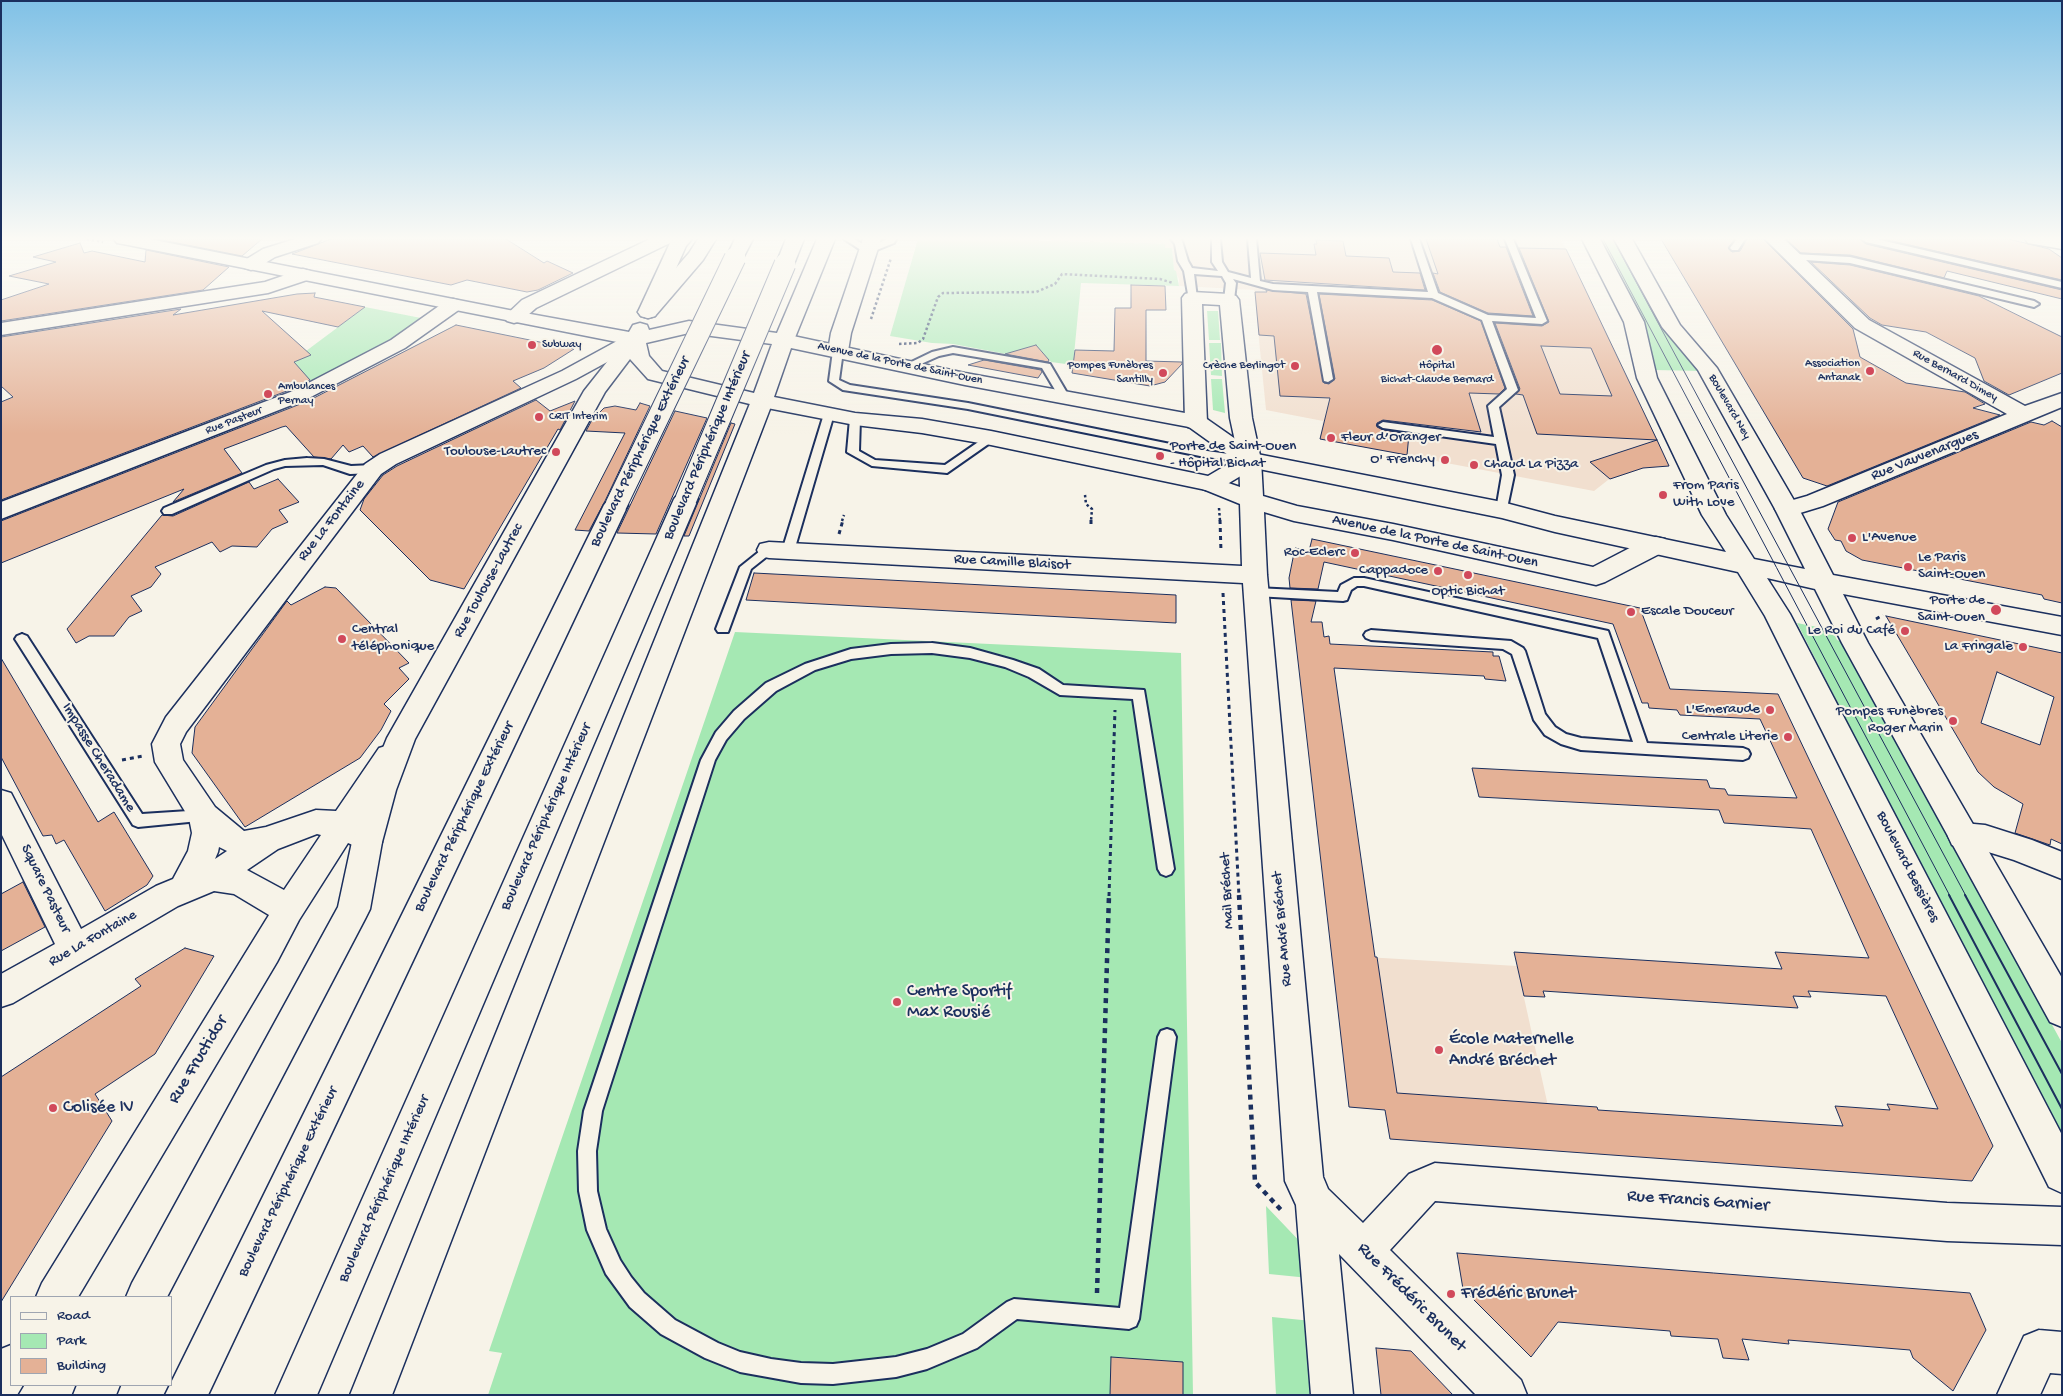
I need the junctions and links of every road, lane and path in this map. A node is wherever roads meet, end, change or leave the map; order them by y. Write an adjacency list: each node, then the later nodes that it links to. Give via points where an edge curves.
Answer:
1 (156, 304): 22 (main road)
2 (453, 304): 20 (main road); 47 (main road, Rue Pasteur, via 398,344 300,395)
3 (529, 304): 20 (main road)
4 (651, 304): 19 (main road)
5 (655, 304): 19 (main road)
6 (713, 304): 89 (main road, Boulevard Périphérique Extérieur, bridge)
7 (768, 304): 90 (main road, Boulevard Périphérique Intérieur, bridge)
8 (799, 304): 24 (main road)
9 (851, 304): 26 (main road)
10 (935, 304): 25 (path)
11 (1192, 304): 35 (main road)
12 (1229, 304): 39 (main road, Rue André Bréchet, via 1241,418)
13 (1315, 304): 28 (lane)
14 (1455, 304): 21 (lane)
15 (1535, 304): 21 (lane, via 1542,321)
16 (1625, 304): 52 (main road, via 1634,322 1647,378 1714,515)
17 (1659, 304): 45 (main road, Boulevard Ney, via 1672,328 1707,368)
18 (1842, 304): 33 (main road, Rue Bernard Dimey, via 1862,324)
19 (648, 312): 23 (main road, Rue Toulouse-Lautrec)
20 (514, 317): 23 (main road)
21 (1486, 318): 38 (lane, via 1513,390 1493,406)
22 (1, 328)
23 (635, 339): 24 (main road, Avenue de la Porte de Saint-Ouen, via 689,327); 31 (main road, Avenue de la Porte de Saint-Ouen, via 639,358 655,375); 40 (main road, Rue La Fontaine, via 569,375 388,459); 67 (main road, Rue Toulouse-Lautrec, via 596,391 401,738 381,790)
24 (784, 340): 26 (main road, Avenue de la Porte de Saint-Ouen); 31 (main road)
25 (920, 340)
26 (838, 351): 27 (main road, Avenue de la Porte de Saint-Ouen); 39 (lane, via 834,381 847,388 968,406 1200,453)
27 (908, 366): 29 (main road, Avenue de la Porte de Saint-Ouen); 29 (lane, via 953,350 1046,366)
28 (1328, 379)
29 (1065, 398): 35 (main road, Avenue de la Porte de Saint-Ouen)
30 (2062, 399): 33 (main road, Rue Vauvenargues)
31 (762, 401): 32 (main road, Avenue de la Porte de Saint-Ouen); 91 (main road)
32 (829, 414): 34 (main road, Avenue de la Porte de Saint-Ouen); 51 (lane)
33 (2025, 415): 45 (main road, Rue Vauvenargues)
34 (855, 419): 37 (main road, Avenue de la Porte de Saint-Ouen); 37 (lane, via 853,452 872,463 947,469)
35 (1196, 422): 39 (main road, Avenue de la Porte de Saint-Ouen)
36 (1383, 425): 38 (lane)
37 (990, 438): 41 (main road, Avenue de la Porte de Saint-Ouen)
38 (1501, 441): 46 (lane, via 1508,475)
39 (1250, 460): 41 (main road); 43 (main road, Rue André Bréchet); 46 (main road, Avenue de la Porte de Saint-Ouen)
40 (373, 469): 48 (lane, via 350,470 324,462 307,461 270,467); 62 (main road, Rue La Fontaine, via 176,725 166,744)
41 (1211, 484): 43 (main road, Avenue de la Porte de Saint-Ouen)
42 (1085, 495): 49 (path, via 1086,504 1092,509)
43 (1252, 500): 50 (main road, Avenue de la Porte de Saint-Ouen, via 1294,513 1596,576); 55 (main road, Rue André Bréchet)
44 (1219, 507): 53 (path, Mail Bréchet)
45 (1787, 509): 54 (main road, Boulevard Ney)
46 (1502, 510): 50 (main road, Avenue de la Porte de Saint-Ouen)
47 (1, 511)
48 (168, 511)
49 (1091, 524)
50 (1656, 545): 52 (main road, Avenue de la Porte de Saint-Ouen)
51 (778, 551): 53 (main road, Rue Camille Blaisot); 57 (lane, via 746,567)
52 (1744, 564): 54 (main road, Avenue de la Porte de Saint-Ouen); 78 (main road, Boulevard Bessières, via 1777,614)
53 (1222, 573): 55 (main road, Rue Camille Blaisot); 81 (path, Mail Bréchet, via 1254,1182)
54 (1824, 582): 56 (main road, Avenue de la Porte de Saint-Ouen); 68 (main road)
55 (1256, 583): 61 (lane, via 1343,597 1345,588 1354,582 1364,582 1603,634); 79 (main road, Rue André Bréchet, via 1304,1181)
56 (2062, 626)
57 (723, 629)
58 (1371, 635): 61 (lane, via 1506,644 1518,651 1540,716 1550,731 1581,744)
59 (22, 639): 64 (lane, Impasse Cheradame)
60 (1116, 693): 71 (lane, via 1138,694); 85 (path); 85 (lane, via 1060,690 1022,668 990,657 951,650 911,648 871,651 823,662 784,680 749,705 721,736 704,772 593,1111 587,1151 588,1191 595,1224 604,1249 624,1284 668,1328 740,1362 801,1373 865,1372 896,1367 948,1350 983,1332 1014,1310)
61 (1642, 748): 63 (lane)
62 (167, 752): 64 (path); 66 (main road, Rue La Fontaine, via 169,762)
63 (1743, 754)
64 (102, 764): 66 (lane, Impasse Cheradame, via 138,820)
65 (1, 802): 74 (main road, Square Pasteur)
66 (204, 816): 69 (main road, Rue La Fontaine, via 233,840 244,844); 72 (main road, Rue La Fontaine, via 207,833)
67 (355, 833): 69 (main road, Rue La Fontaine, via 316,822); 73 (main road, Rue Fructidor); 84 (main road, via 354,909)
68 (1963, 836): 70 (main road, via 1985,838); 76 (main road)
69 (267, 840): 72 (main road, Rue La Fontaine)
70 (2062, 866)
71 (1166, 869)
72 (199, 882): 73 (main road, via 239,881); 74 (main road, Rue La Fontaine)
73 (288, 910): 83 (main road, Rue Fructidor)
74 (74, 950): 75 (main road, Rue La Fontaine)
75 (1, 992)
76 (2062, 1011)
77 (1167, 1037): 85 (lane, via 1129,1319)
78 (2062, 1174)
79 (1315, 1202): 81 (main road, Rue André Bréchet); 82 (main road, Rue Frédéric Brunet)
80 (2062, 1226): 82 (main road, Rue Francis Garnier, via 1947,1222 1435,1182 1422,1187)
81 (1319, 1248): 92 (main road, Rue André Bréchet)
82 (1363, 1251): 93 (main road, Rue Frédéric Brunet)
83 (57, 1296)
84 (147, 1296)
85 (1096, 1316)
86 (2062, 1353): 94 (main road, via 2039,1352)
87 (10, 1368): 88 (main road)
88 (1, 1382)
89 (186, 1395)
90 (296, 1395)
91 (371, 1395)
92 (1332, 1395)
93 (1506, 1395)
94 (2018, 1395)

